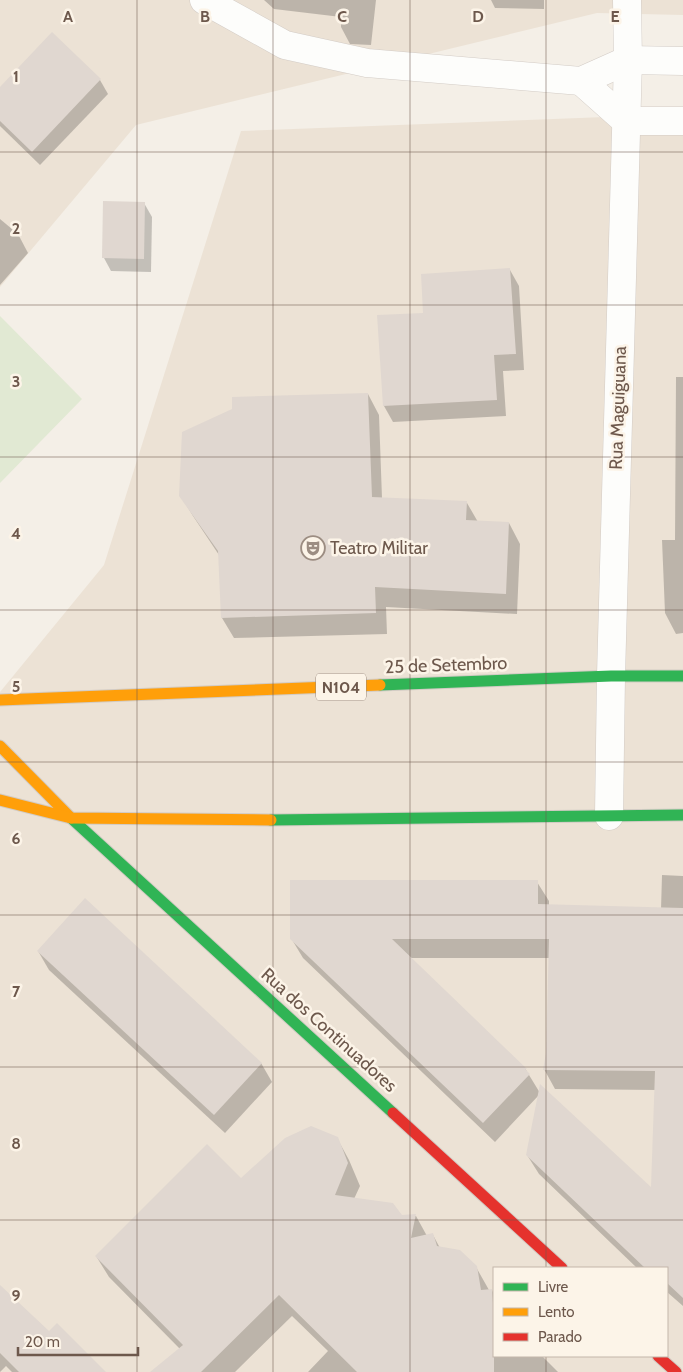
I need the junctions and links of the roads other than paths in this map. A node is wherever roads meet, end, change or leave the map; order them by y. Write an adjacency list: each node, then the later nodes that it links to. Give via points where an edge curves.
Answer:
1 (204, 0): 5 (street, via 286,45 367,63)
2 (627, 0): 3 (street, Rua Maguiguana)
3 (628, 60): 4 (street); 5 (street); 6 (street, Rua Maguiguana)
4 (683, 61)
5 (580, 81): 6 (street)
6 (626, 121): 7 (street); 8 (street, Rua Maguiguana)
7 (683, 121)
8 (611, 676): 9 (main road, 25 de Setembro / N104); 10 (main road, 25 de Setembro / N104); 14 (street, Rua Maguiguana)
9 (683, 676)
10 (0, 700)
11 (0, 746): 15 (main road, Rua dos Continuadores)
12 (0, 800): 15 (main road)
13 (683, 815): 14 (main road)
14 (610, 816): 15 (main road, via 306,820)
15 (71, 818): 16 (main road, Rua dos Continuadores)
16 (561, 1267)
17 (659, 1357): 18 (main road)
18 (676, 1372)

